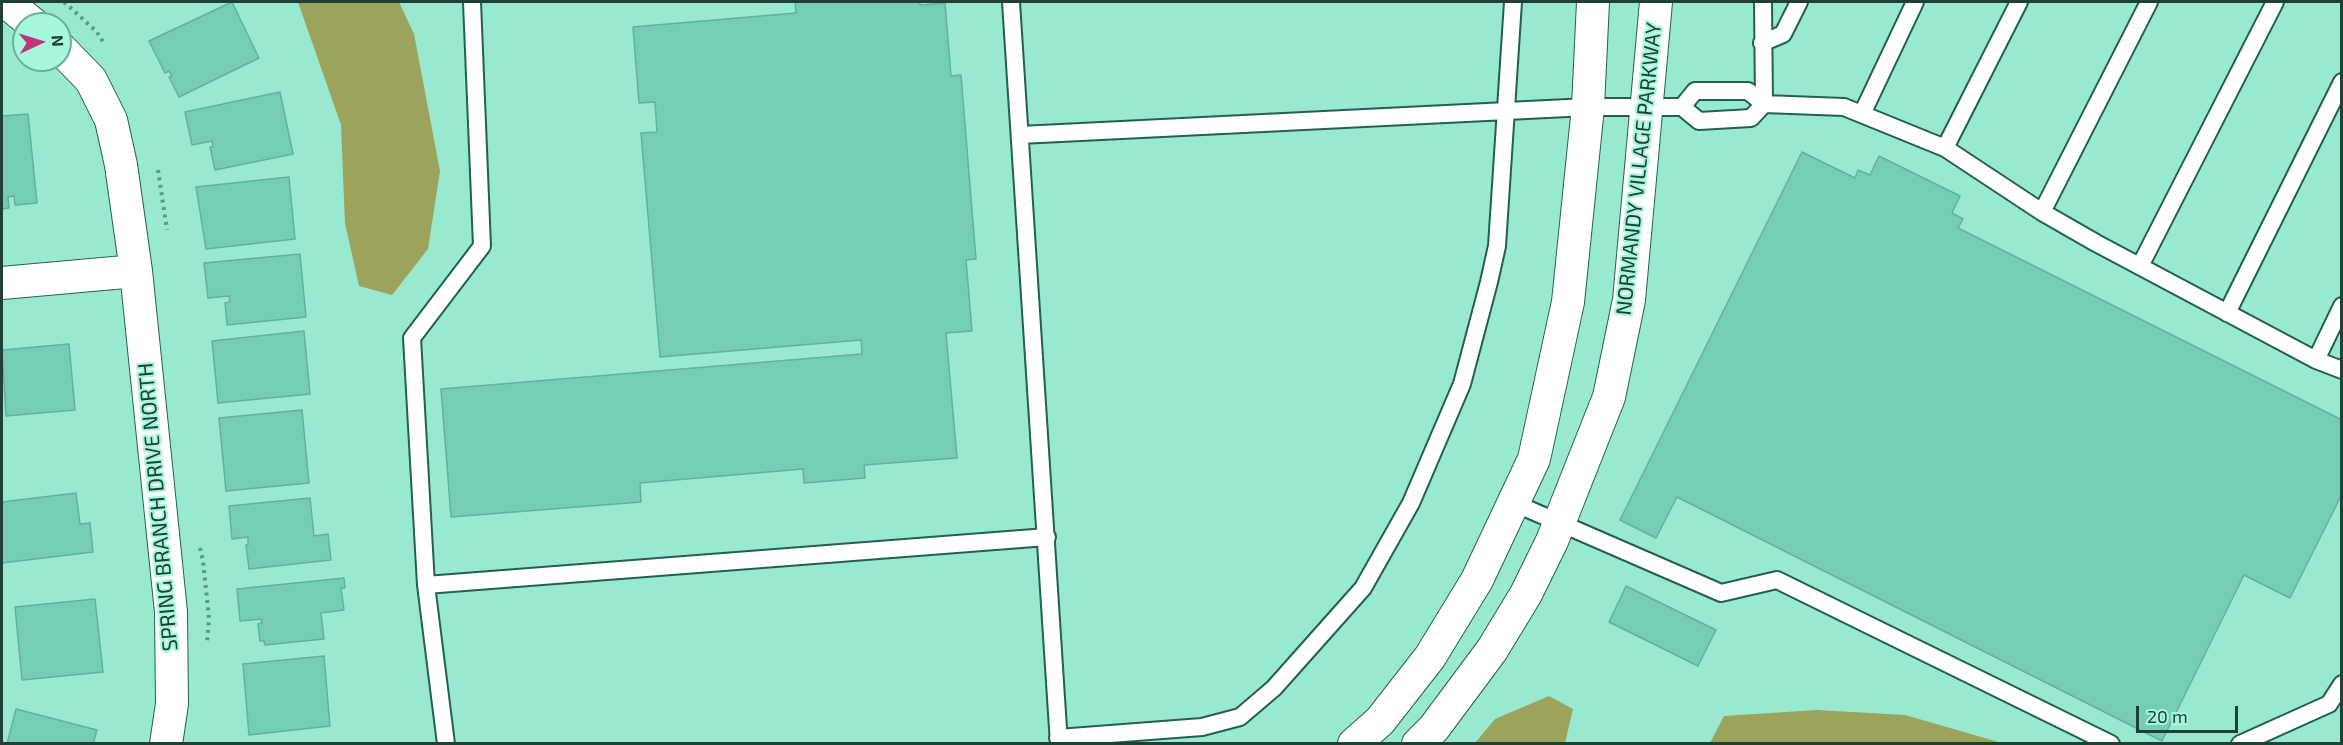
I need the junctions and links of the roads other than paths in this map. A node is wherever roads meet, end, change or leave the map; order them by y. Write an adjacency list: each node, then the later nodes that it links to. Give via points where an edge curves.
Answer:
1 (6, 2): 13 (street)
2 (472, 2): 36 (lane, via 482,246 412,338)
3 (1011, 2): 23 (lane)
4 (1513, 2): 21 (lane)
5 (1593, 2): 18 (street)
6 (1656, 2): 19 (street, NORMANDY VILLAGE PARKWAY)
7 (1763, 2): 14 (lane)
8 (1799, 2): 14 (lane, via 1783,34)
9 (1915, 2): 22 (lane)
10 (2019, 2): 24 (lane)
11 (2149, 2): 25 (lane)
12 (2275, 2): 26 (lane)
13 (18, 12)
14 (1762, 43): 17 (lane)
15 (72, 60): 27 (street, SPRING BRANCH DRIVE NORTH, via 91,80 111,120)
16 (2342, 82): 30 (lane)
17 (1764, 104): 20 (lane, via 1751,118 1699,121); 20 (lane, via 1748,91 1695,91); 22 (lane, via 1845,107)
18 (1588, 107): 19 (lane); 21 (lane); 33 (street, via 1568,302 1534,459)
19 (1647, 107): 20 (lane); 34 (street, NORMANDY VILLAGE PARKWAY, via 1629,300 1609,397)
20 (1682, 107)
21 (1505, 111): 23 (lane); 38 (lane, via 1497,246 1462,384 1411,503 1363,588 1274,688 1240,717 1202,727)
22 (1862, 114): 24 (lane)
23 (1020, 135): 35 (lane)
24 (1945, 148): 25 (lane)
25 (2042, 212): 26 (lane)
26 (2140, 266): 30 (lane)
27 (136, 271): 28 (street); 39 (street, SPRING BRANCH DRIVE NORTH, via 171,612 172,704)
28 (2, 283)
29 (2342, 306): 31 (lane)
30 (2227, 313): 31 (lane)
31 (2316, 360): 32 (lane)
32 (2342, 370)
33 (1510, 510): 34 (street); 41 (street, via 1477,580 1430,657 1380,721)
34 (1555, 532): 42 (street, NORMANDY VILLAGE PARKWAY, via 1526,594 1492,650); 43 (lane, via 1721,593 1777,580)
35 (1047, 537): 36 (lane); 38 (lane)
36 (426, 585): 40 (lane)
37 (2342, 684): 44 (lane, via 2329,704)
38 (1059, 741)
39 (166, 744)
40 (446, 744)
41 (1354, 744)
42 (1418, 744)
43 (2110, 744)
44 (2240, 744)

